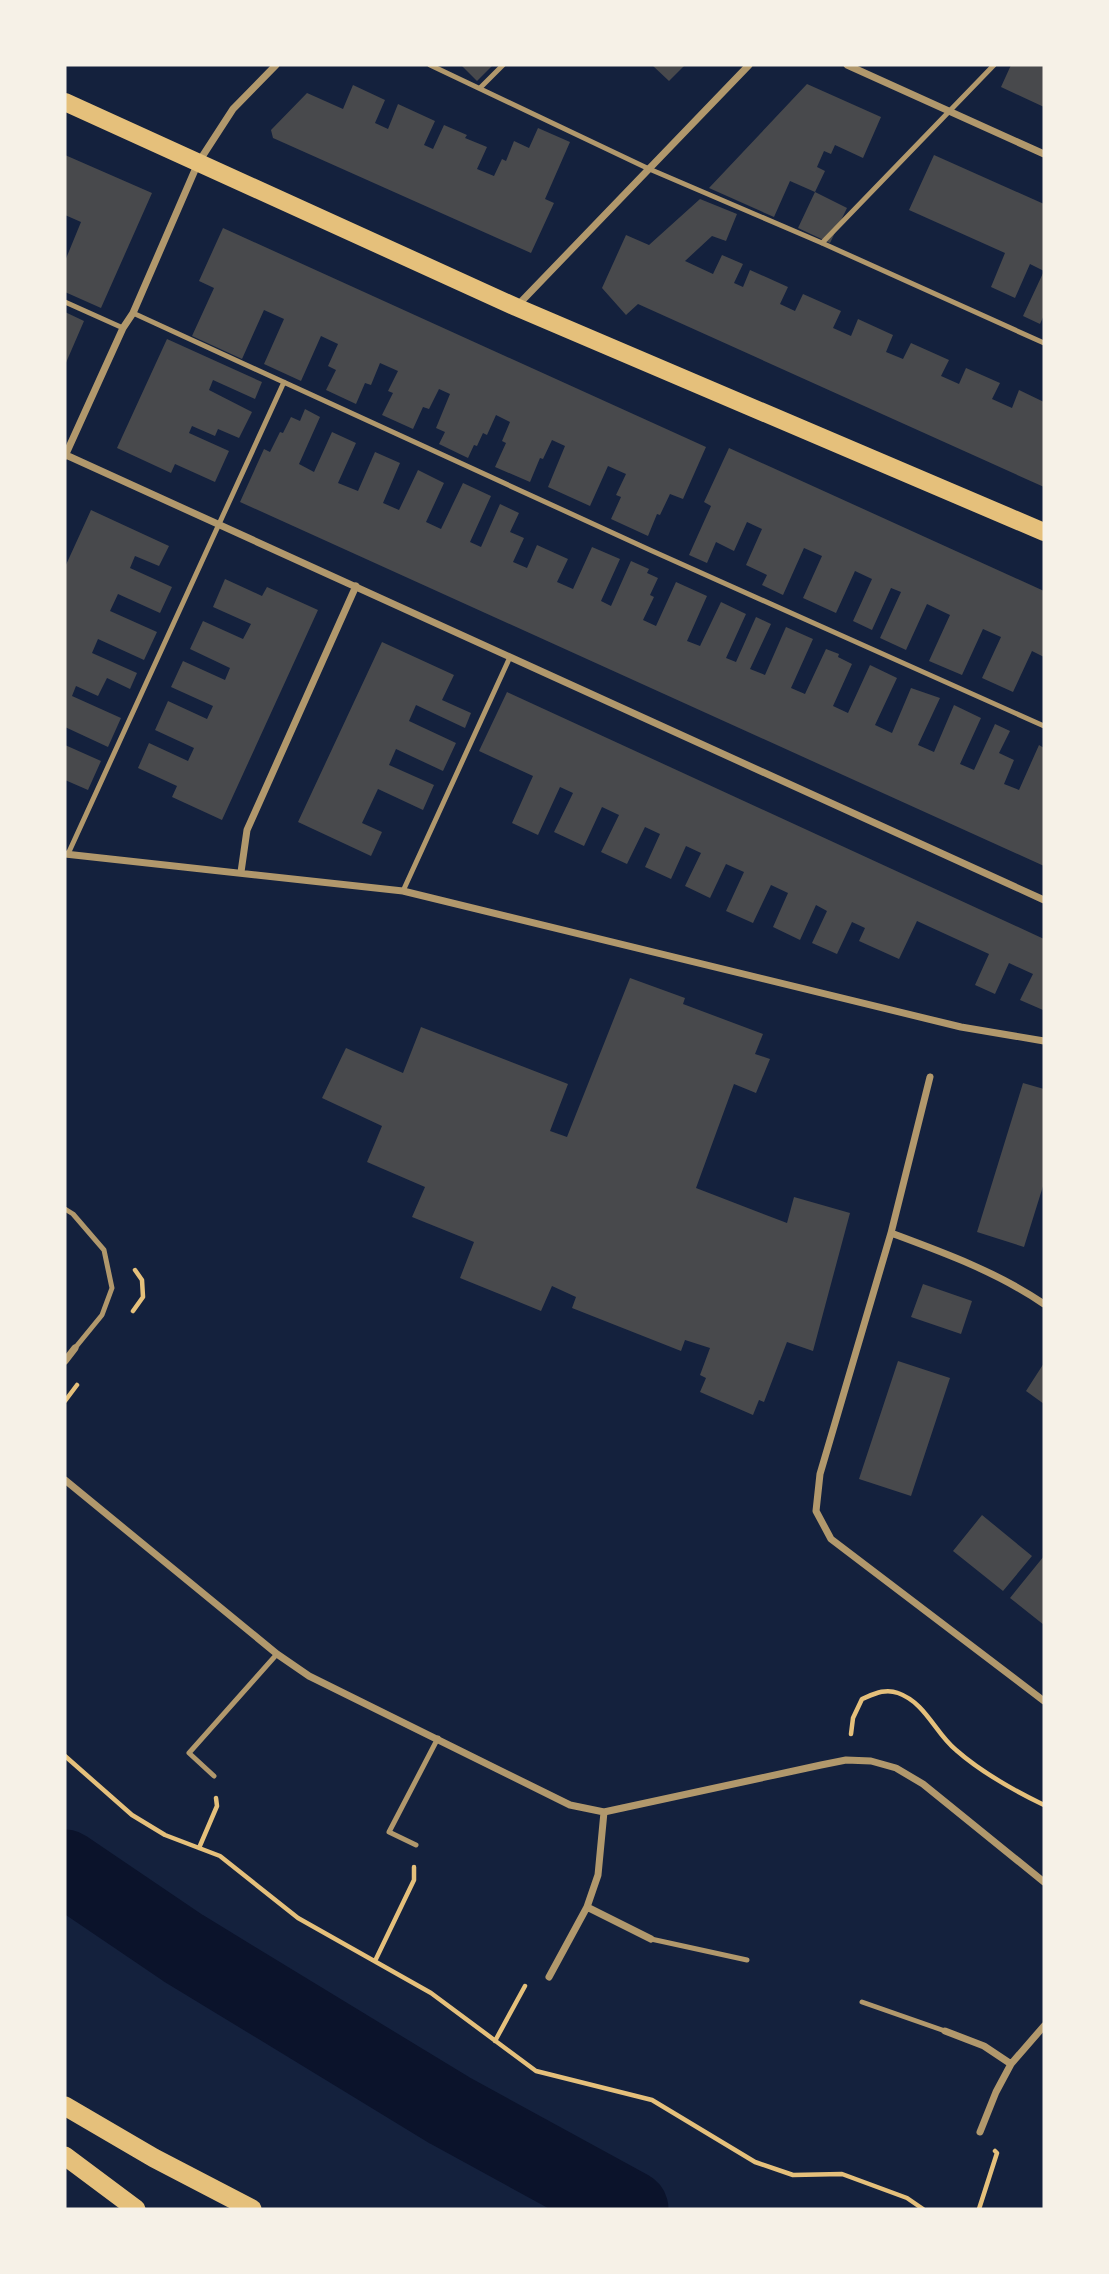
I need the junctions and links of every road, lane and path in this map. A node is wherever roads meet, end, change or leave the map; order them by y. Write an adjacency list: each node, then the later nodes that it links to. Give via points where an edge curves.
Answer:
1 (276, 65): 11 (street, via 233,109)
2 (430, 65): 7 (lane)
3 (503, 65): 7 (lane)
4 (749, 65): 12 (street)
5 (847, 65): 9 (street)
6 (994, 65): 9 (lane)
7 (480, 88): 12 (lane)
8 (65, 102): 11 (main road)
9 (949, 111): 10 (street); 13 (lane)
10 (1044, 154)
11 (198, 163): 15 (main road); 16 (street)
12 (647, 168): 13 (lane); 15 (street)
13 (822, 243): 18 (lane)
14 (65, 302): 17 (lane)
15 (516, 307): 22 (main road)
16 (133, 313): 17 (street); 19 (lane)
17 (123, 328): 20 (street)
18 (1044, 342)
19 (284, 382): 21 (lane); 25 (lane)
20 (65, 456): 21 (street)
21 (218, 524): 23 (street); 26 (lane)
22 (1044, 532)
23 (356, 586): 24 (street); 27 (street, via 247,830)
24 (510, 657): 28 (lane); 29 (street)
25 (1044, 726)
26 (66, 854): 27 (street)
27 (241, 872): 28 (street)
28 (403, 891): 30 (street, via 961,1027)
29 (1044, 900)
30 (1044, 1041)
31 (930, 1077): 33 (street)
32 (65, 1209): 35 (lane, via 104,1250 112,1288 102,1315)
33 (891, 1233): 34 (street, via 966,1261); 39 (street, via 820,1474 816,1511 831,1539)
34 (1044, 1304)
35 (75, 1348): 36 (street)
36 (65, 1361)
37 (65, 1480): 38 (street)
38 (277, 1654): 40 (street, via 309,1676); 43 (lane, via 189,1753)
39 (1044, 1701)
40 (438, 1738): 45 (street, via 570,1805); 46 (lane, via 389,1832)
41 (65, 1756): 47 (path, via 132,1815)
42 (846, 1760): 44 (path, via 853,1718 862,1699 883,1691 898,1693 920,1707 953,1748 975,1766); 45 (street); 48 (street, via 896,1768 923,1784)
43 (214, 1776): 47 (path, via 217,1806)
44 (1044, 1805)
45 (604, 1812): 49 (street, via 598,1875)
46 (416, 1845): 52 (path, via 414,1880)
47 (199, 1848): 52 (path, via 220,1856 298,1918)
48 (1044, 1882)
49 (587, 1908): 50 (street); 53 (street)
50 (651, 1939): 51 (lane)
51 (747, 1960)
52 (375, 1961): 57 (path, via 431,1993)
53 (549, 1977): 57 (path, via 525,1986)
54 (862, 2003): 56 (lane)
55 (1044, 2026): 58 (street)
56 (945, 2031): 58 (street, via 984,2046)
57 (495, 2040): 64 (path, via 536,2071 652,2100 755,2162 793,2175 842,2174 907,2197)
58 (1011, 2064): 60 (street)
59 (65, 2106): 63 (highway)
60 (980, 2132): 65 (path, via 997,2153)
61 (65, 2157): 62 (highway)
62 (136, 2209)
63 (252, 2209)
64 (923, 2209)
65 (979, 2209)

